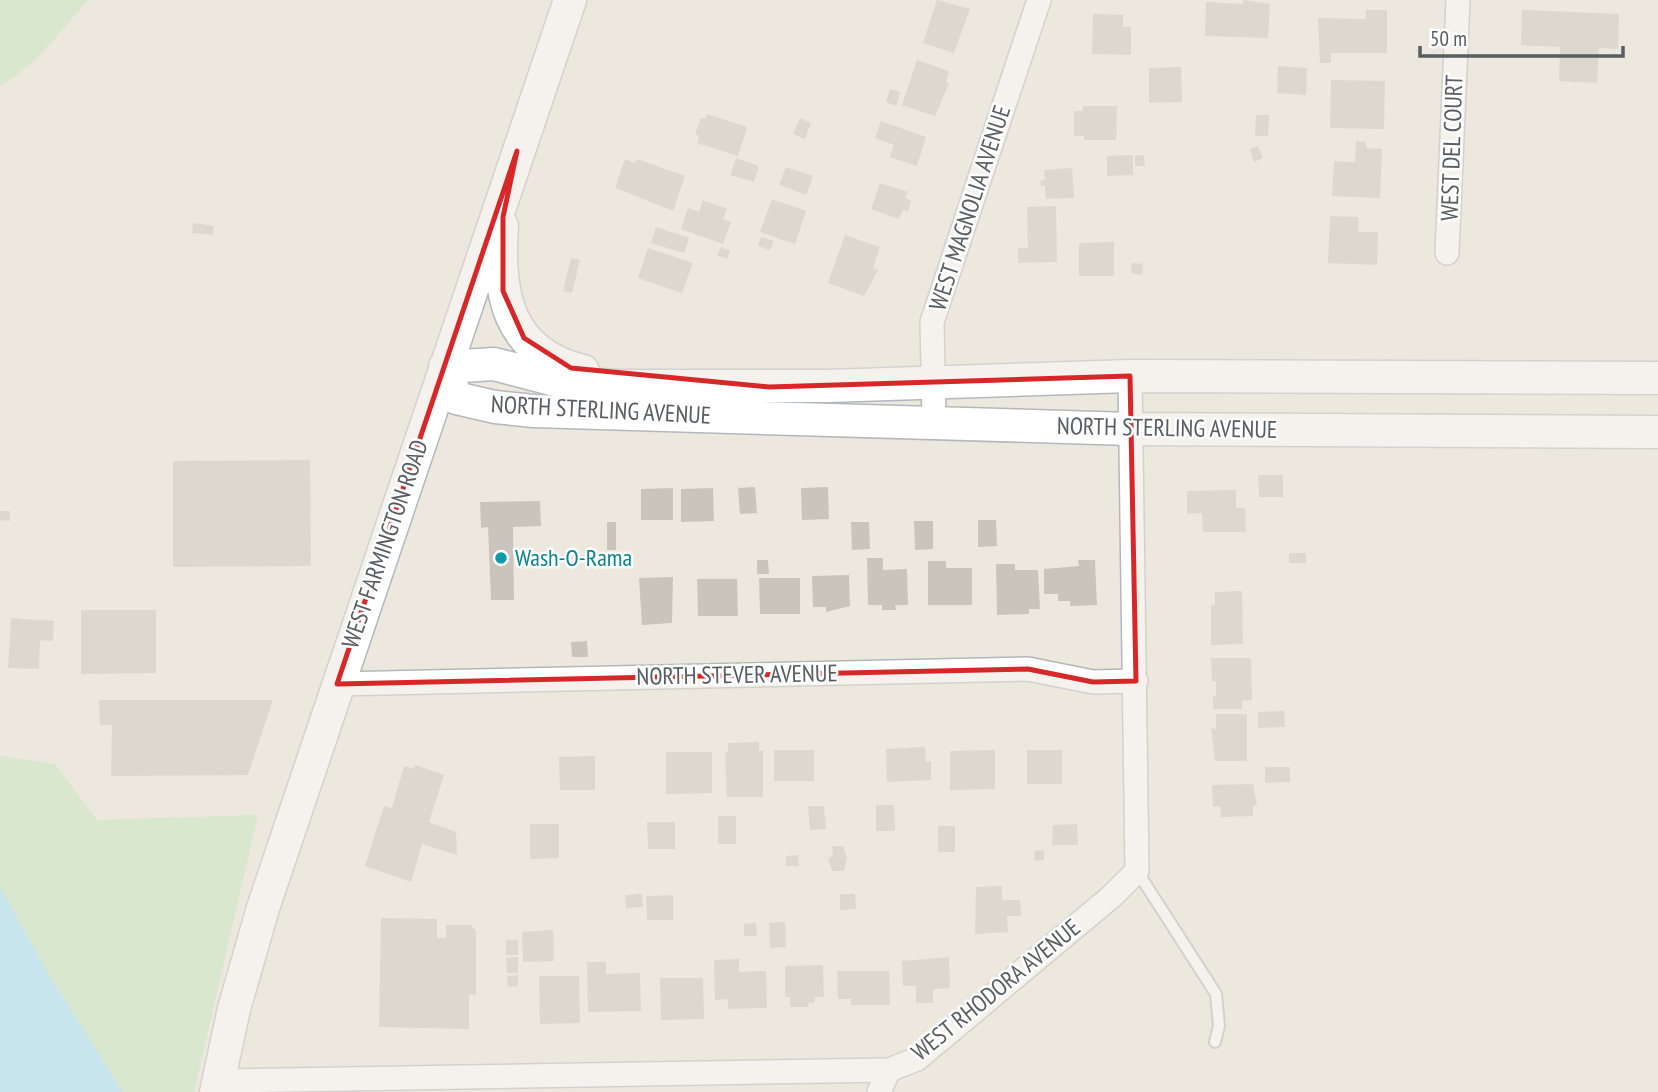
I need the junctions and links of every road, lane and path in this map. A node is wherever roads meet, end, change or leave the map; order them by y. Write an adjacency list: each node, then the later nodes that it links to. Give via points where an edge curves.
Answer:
1 (570, 0): 4 (main road, WEST FARMINGTON ROAD)
2 (1039, 0): 9 (street, WEST MAGNOLIA AVENUE, via 932,322)
3 (1458, 0): 5 (street, WEST DEL COURT)
4 (517, 151): 6 (main road, WEST FARMINGTON ROAD); 10 (main road, via 503,217 501,280 514,321 531,345 550,359 581,371)
5 (1447, 253)
6 (445, 367): 10 (main road, NORTH STERLING AVENUE, via 494,364 582,385); 11 (main road, NORTH STERLING AVENUE, via 456,398 508,409); 15 (main road, WEST FARMINGTON ROAD)
7 (1130, 376): 8 (main road, NORTH STERLING AVENUE); 9 (main road, NORTH STERLING AVENUE); 12 (street)
8 (1658, 378)
9 (935, 380): 10 (main road, NORTH STERLING AVENUE); 11 (street, WEST MAGNOLIA AVENUE)
10 (769, 387)
11 (934, 421): 12 (main road, NORTH STERLING AVENUE)
12 (1130, 429): 13 (main road, NORTH STERLING AVENUE); 14 (street)
13 (1658, 432)
14 (1136, 681): 15 (street, NORTH STEVER AVENUE, via 1093,682 1028,669); 16 (street)
15 (337, 684): 20 (main road, WEST FARMINGTON ROAD, via 245,966)
16 (1136, 871): 17 (lane, via 1216,994 1219,1027); 18 (street, WEST RHODORA AVENUE, via 917,1059)
17 (1215, 1042)
18 (889, 1070): 19 (street, WEST RHODORA AVENUE); 21 (street)
19 (481, 1086): 20 (street, WEST RHODORA AVENUE)
20 (217, 1087)
21 (879, 1092)

